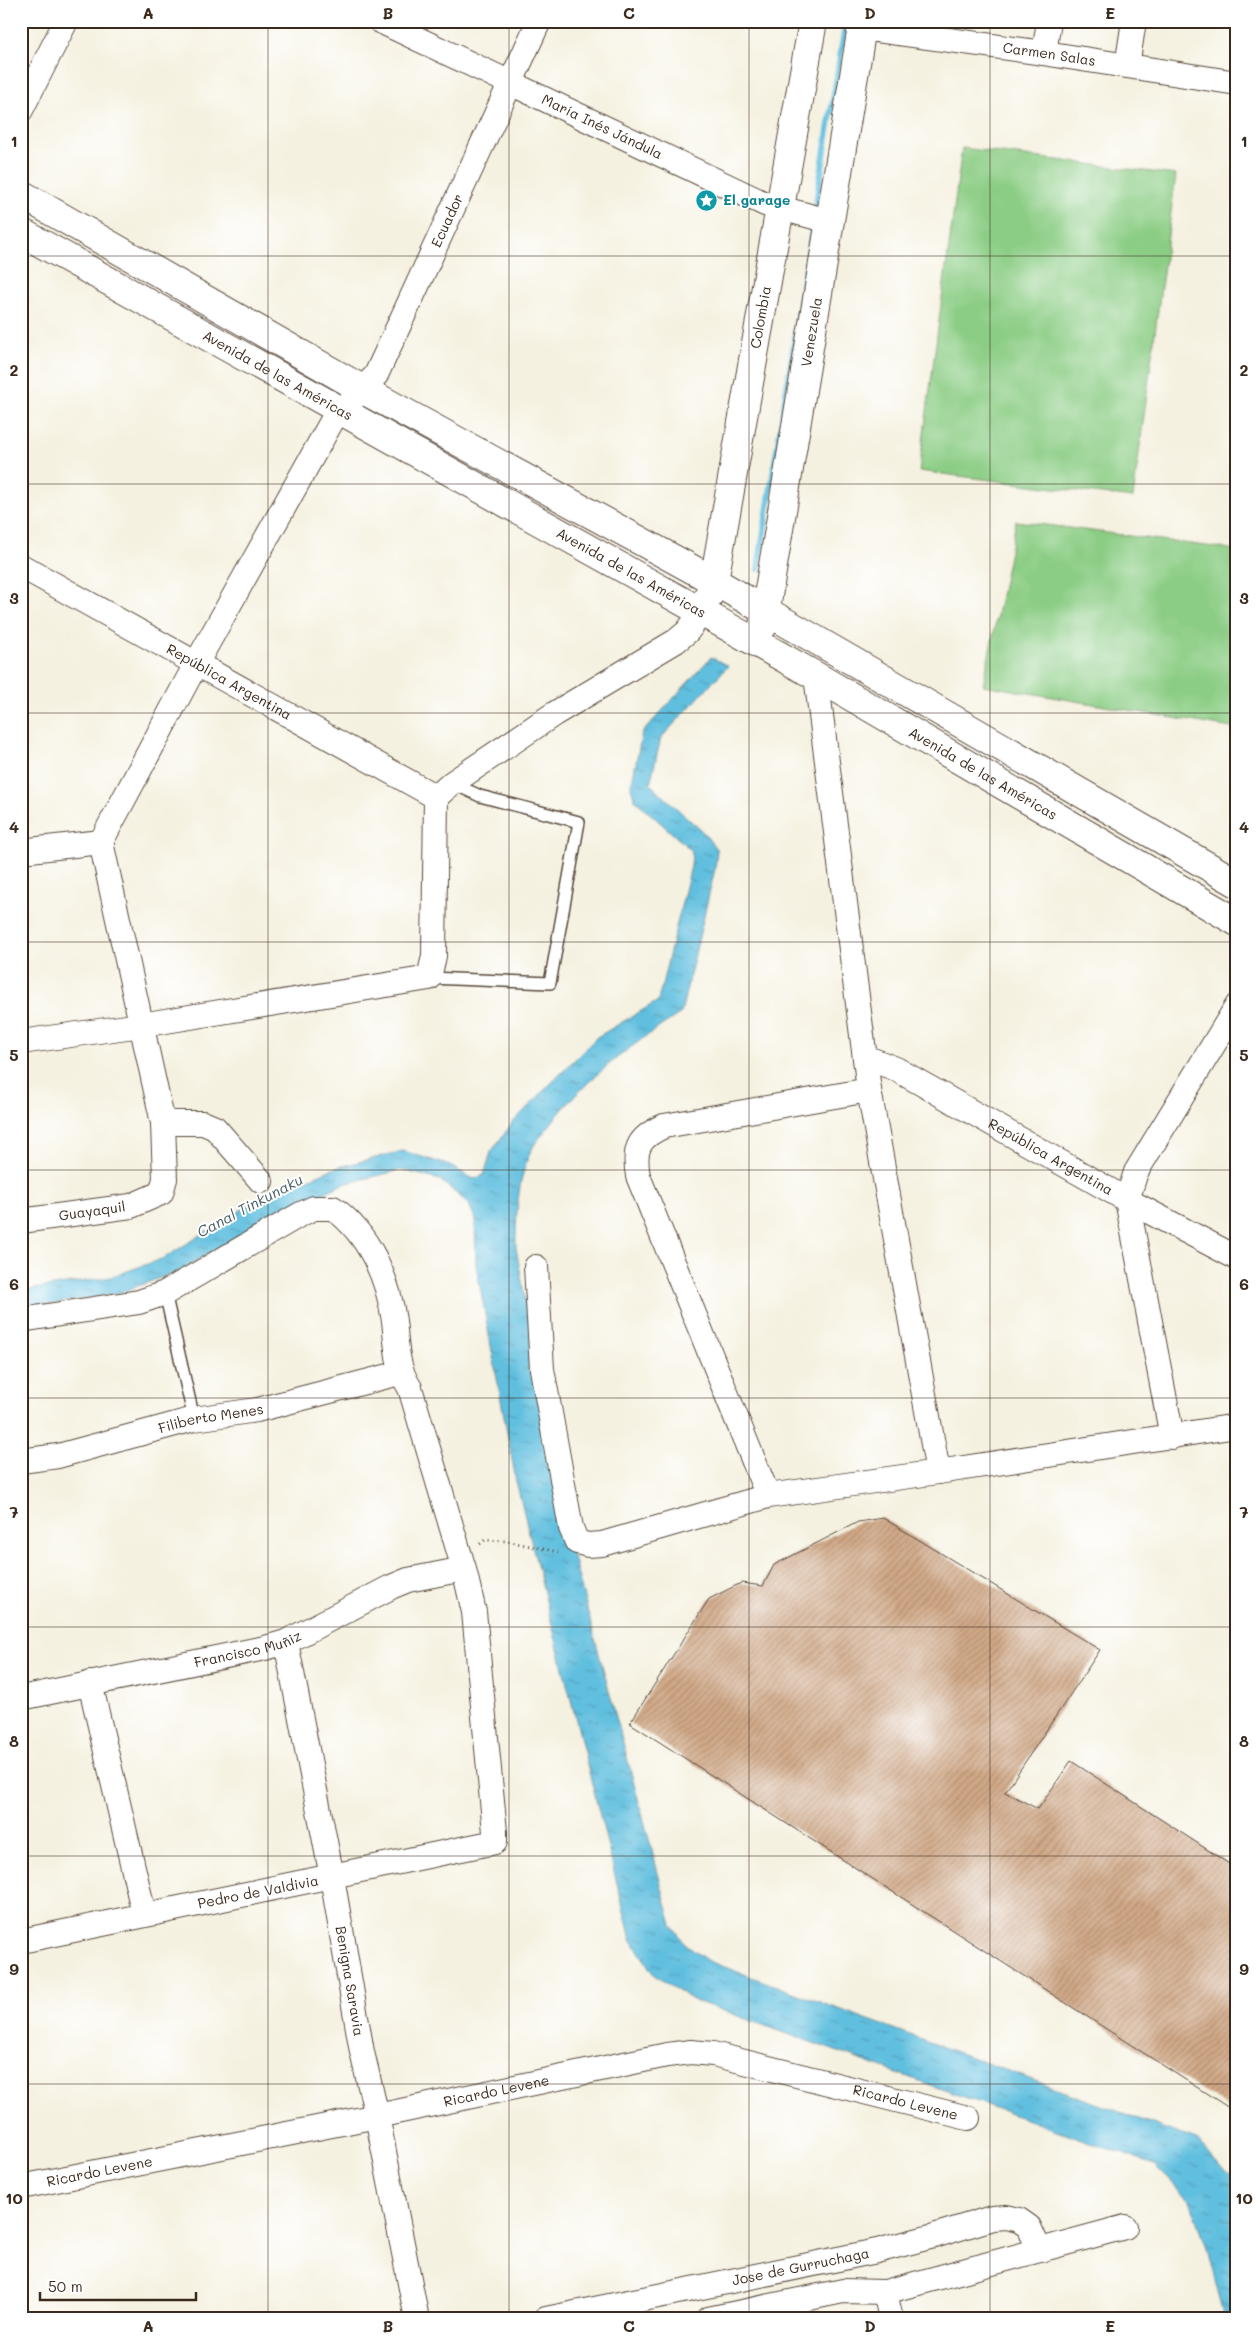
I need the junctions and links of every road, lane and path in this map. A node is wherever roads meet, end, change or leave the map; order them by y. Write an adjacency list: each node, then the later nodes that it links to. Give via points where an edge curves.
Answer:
1 (66, 21): 13 (street)
2 (380, 21): 11 (street, María Inés Jándula)
3 (539, 21): 11 (street, Ecuador)
4 (813, 21): 15 (main road, Colombia)
5 (1049, 21): 9 (street)
6 (1134, 21): 10 (street)
7 (862, 25): 8 (street, Carmen Salas); 16 (main road, Venezuela)
8 (918, 28): 9 (street, Carmen Salas)
9 (1044, 53): 10 (street, Carmen Salas)
10 (1127, 66): 12 (street, Carmen Salas)
11 (509, 83): 15 (street, María Inés Jándula); 18 (street, Ecuador, via 376,375)
12 (1237, 83)
13 (21, 110)
14 (21, 194): 18 (main road, Avenida de las Américas)
15 (781, 210): 16 (street, María Inés Jándula); 21 (main road, Colombia)
16 (829, 221): 22 (main road, Venezuela)
17 (21, 232): 19 (main road, Avenida de las Américas)
18 (362, 390): 19 (street, Ecuador); 21 (main road, Avenida de las Américas)
19 (341, 410): 23 (main road, Avenida de las Américas); 25 (street, Ecuador)
20 (21, 566): 25 (street, República Argentina)
21 (714, 581): 22 (main road, Avenida de las Américas); 23 (main road, Colombia)
22 (765, 610): 24 (main road, Venezuela); 30 (main road, Avenida de las Américas)
23 (702, 612): 24 (main road, Avenida de las Américas); 27 (street, via 676,641 554,714)
24 (761, 645): 26 (main road, Avenida de las Américas)
25 (196, 664): 27 (street, República Argentina); 28 (street, Ecuador)
26 (816, 676): 31 (main road, Avenida de las Américas); 36 (street)
27 (443, 790): 32 (street, via 434,956); 32 (lane, via 480,796 579,822 550,983)
28 (101, 842): 29 (street); 34 (street)
29 (21, 851)
30 (1237, 883)
31 (1237, 922)
32 (429, 978): 34 (street)
33 (1237, 1006): 40 (street, via 1136,1172)
34 (140, 1025): 35 (street); 38 (street)
35 (21, 1042)
36 (866, 1057): 37 (street); 40 (street, República Argentina, via 896,1069)
37 (869, 1090): 51 (street); 52 (street, via 664,1126 651,1132 637,1146 635,1163 638,1176)
38 (163, 1123): 39 (street, via 203,1123 214,1128); 41 (street, Guayaquil, via 165,1179 161,1193 131,1206)
39 (261, 1181)
40 (1127, 1200): 42 (street, República Argentina); 49 (street)
41 (21, 1221)
42 (1237, 1258)
43 (536, 1267): 52 (street, via 542,1369 571,1528 577,1542 602,1544)
44 (165, 1293): 45 (street, via 139,1302); 46 (street, via 300,1214 314,1208 333,1208 358,1231 379,1269 388,1292); 47 (lane)
45 (21, 1320)
46 (400, 1373): 47 (street, Filiberto Menes, via 256,1410); 55 (street, via 410,1388)
47 (194, 1419): 50 (street, Filiberto Menes, via 58,1456)
48 (1237, 1426): 49 (street)
49 (1172, 1437): 51 (street)
50 (21, 1461)
51 (938, 1472): 52 (street)
52 (768, 1496)
53 (507, 1541): 54 (path)
54 (562, 1553)
55 (464, 1569): 56 (street, Francisco Muñiz, via 408,1580); 59 (street, Pedro de Valdivia, via 474,1612 494,1842)
56 (286, 1642): 57 (street, Francisco Muñiz); 59 (street, Benigna Saravia)
57 (90, 1683): 58 (street, Francisco Muñiz); 60 (street)
58 (21, 1698)
59 (332, 1877): 60 (street, Pedro de Valdivia); 62 (street, Benigna Saravia, via 362,2052)
60 (144, 1914): 61 (street, Pedro de Valdivia)
61 (21, 1941)
62 (377, 2116): 63 (street, Ricardo Levene, via 691,2052 712,2054); 64 (street, Ricardo Levene); 68 (street, Benigna Saravia)
63 (968, 2118)
64 (21, 2187)
65 (1125, 2227): 66 (street)
66 (1039, 2249): 67 (street); 69 (street, Jose de Gurruchaga, via 1029,2227 1019,2220 992,2218 877,2251)
67 (886, 2292): 70 (street, via 843,2291); 71 (street)
68 (418, 2319)
69 (546, 2319)
70 (708, 2319)
71 (891, 2319)

